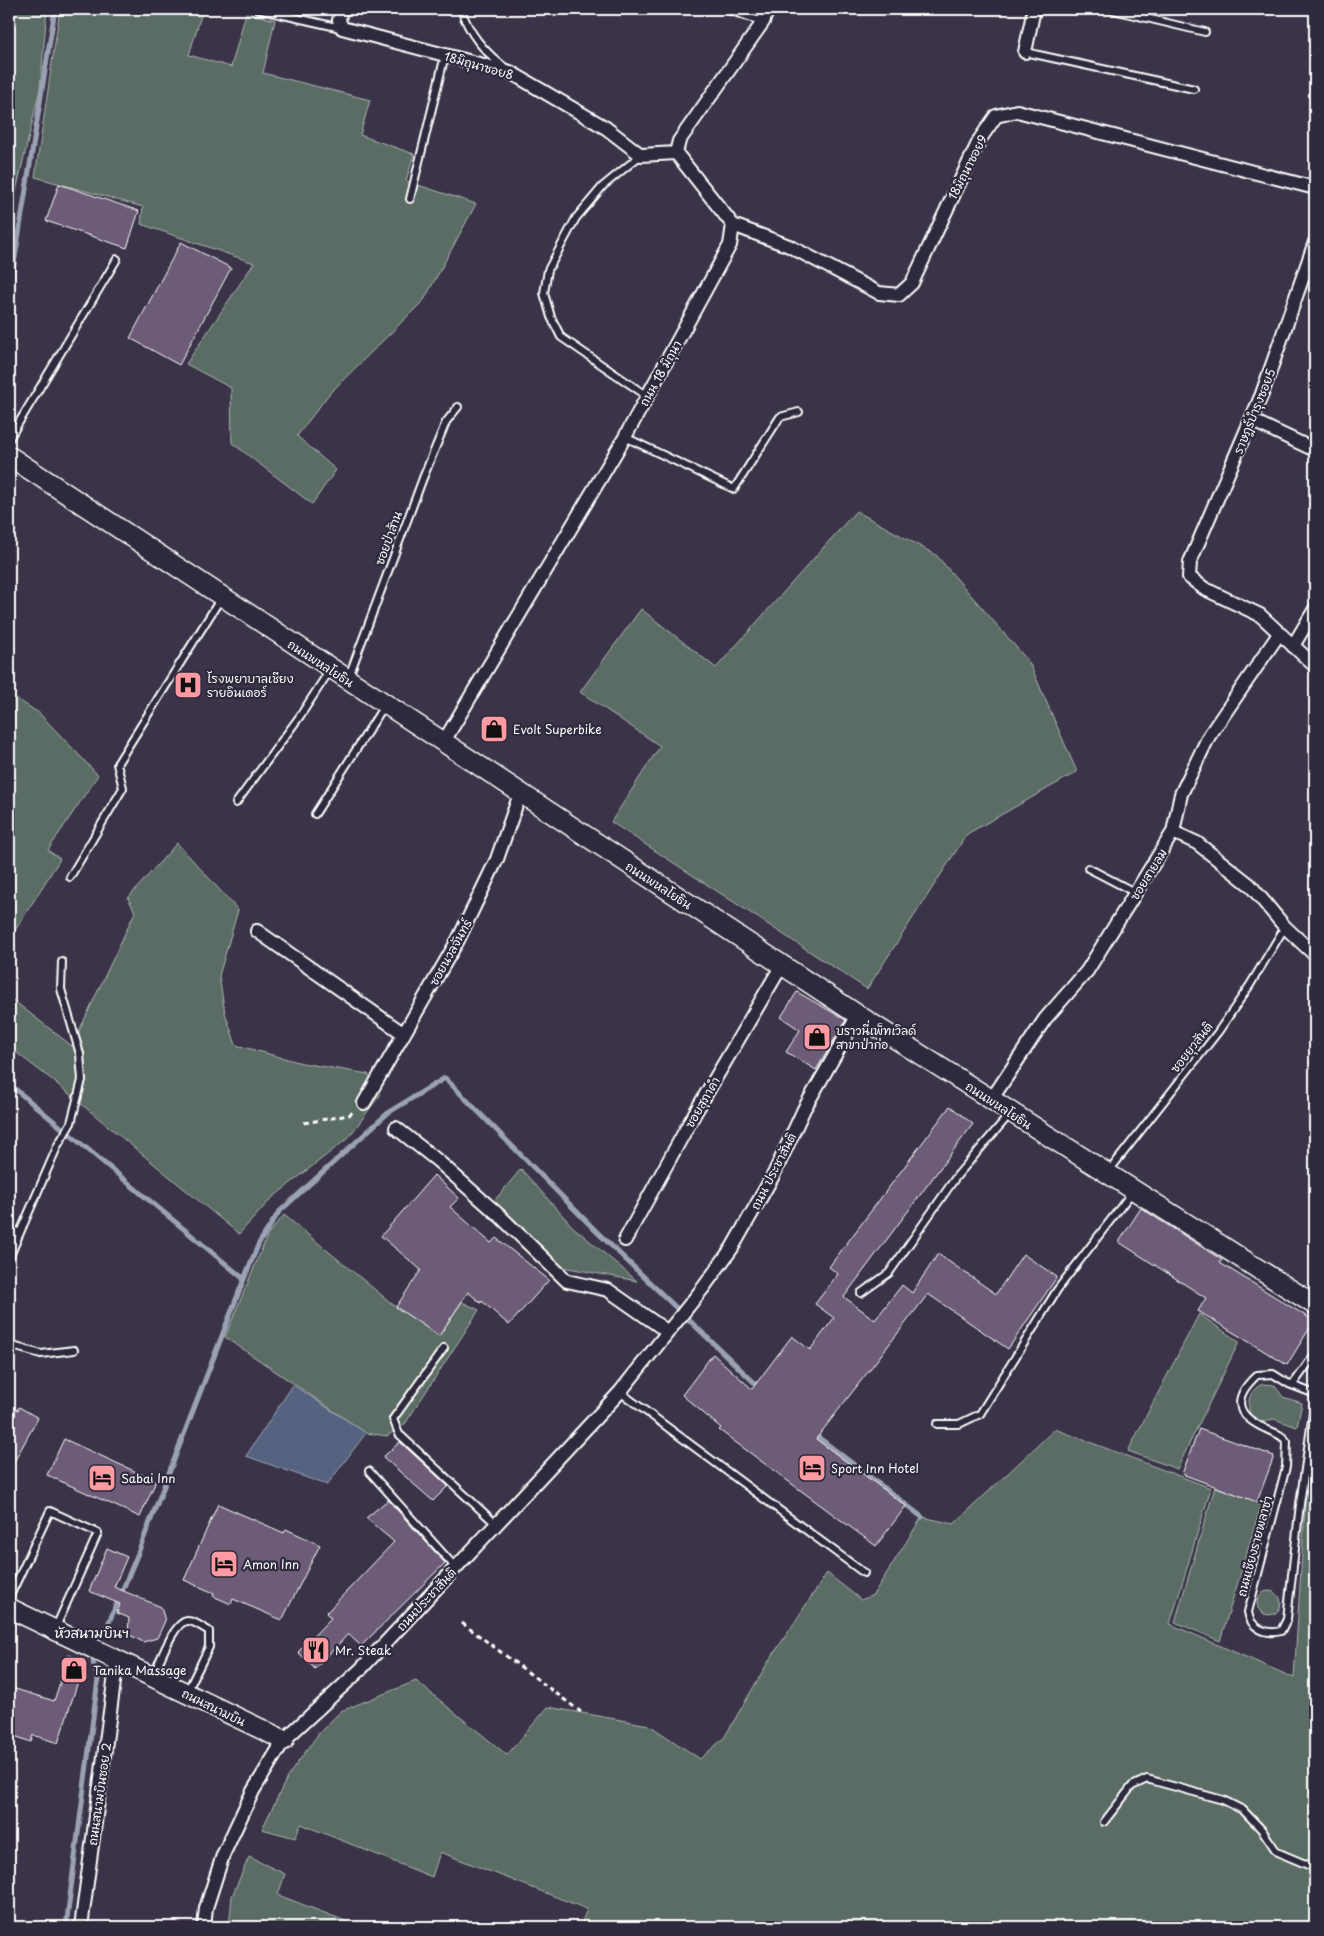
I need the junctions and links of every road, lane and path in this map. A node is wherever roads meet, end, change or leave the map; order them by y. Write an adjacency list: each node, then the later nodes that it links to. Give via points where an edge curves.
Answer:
1 (257, 9): 9 (lane)
2 (341, 9): 9 (street, via 339,20)
3 (461, 9): 13 (lane, via 484,52)
4 (726, 9): 8 (lane)
5 (768, 9): 8 (street)
6 (1034, 9): 11 (street)
7 (1109, 9): 10 (lane)
8 (763, 22): 15 (street, via 679,141)
9 (342, 28): 12 (street, 18มิถุนาซอย8)
10 (1205, 32)
11 (1025, 52): 14 (lane)
12 (445, 55): 13 (street, 18มิถุนาซอย8); 18 (lane)
13 (510, 72): 16 (street, 18มิถุนาซอย8, via 606,128)
14 (1194, 89)
15 (676, 153): 16 (street); 19 (street)
16 (641, 155): 22 (lane, via 603,186 576,218 548,270 544,293 551,317 562,337)
17 (1315, 188): 19 (street, 18มิถุนาซอย9, via 1017,112 996,116 980,139 912,282 899,295 879,293 789,246)
18 (410, 200)
19 (733, 225): 22 (street, ถนน 18 มิถุนา, via 730,245)
20 (1315, 243): 25 (street, ราษฎร์บำรุงซอย5)
21 (118, 259): 27 (lane)
22 (647, 396): 26 (street, ถนน 18 มิถุนา)
23 (458, 407): 36 (lane, ซอยป่าส้าน, via 446,422 422,478)
24 (799, 412): 26 (lane, via 780,417 734,489)
25 (1250, 420): 28 (street); 32 (street, ราษฎร์บำรุงซอย5, via 1190,562 1189,578 1204,589 1260,615)
26 (625, 437): 38 (street, ถนน 18 มิถุนา)
27 (9, 440)
28 (1315, 450)
29 (9, 456): 30 (main road, ถนนพหลโยธิน)
30 (222, 597): 35 (main road, ถนนพหลโยธิน); 44 (lane, via 117,764 123,788)
31 (1315, 609): 33 (street)
32 (1279, 634): 33 (street); 42 (street, ซอยสายลม, via 1209,736 1181,794)
33 (1294, 646): 34 (street)
34 (1315, 666)
35 (331, 669): 36 (main road, ถนนพหลโยธิน); 40 (lane)
36 (348, 680): 37 (main road, ถนนพหลโยธิน)
37 (385, 705): 38 (main road, ถนนพหลโยธิน); 41 (lane)
38 (443, 744): 39 (main road, ถนนพหลโยธิน)
39 (520, 794): 50 (main road, ถนนพหลโยธิน); 52 (street, ซอยนวลจันทร์, via 498,859 458,940)
40 (236, 802)
41 (314, 814)
42 (1173, 832): 45 (street, ซอยสายลม); 46 (street, via 1197,843 1250,885)
43 (1088, 868): 45 (lane)
44 (70, 877)
45 (1136, 894): 53 (street, ซอยสายลม, via 1087,971 1045,1019)
46 (1286, 927): 48 (street); 58 (lane, ซอยยุวสันติ, via 1218,1032)
47 (258, 931): 52 (street)
48 (1313, 946)
49 (62, 962): 61 (lane, via 60,990 80,1054 82,1080 70,1126)
50 (782, 965): 51 (main road, ถนนพหลโยธิน); 62 (street, ซอยสุภาคำ)
51 (858, 1015): 53 (main road, ถนนพหลโยธิน); 66 (street, ถนน ประชาสันติ, via 804,1109 774,1174 732,1248)
52 (404, 1034): 54 (street, ซอยนวลจันทร์)
53 (991, 1100): 55 (main road, ถนนพหลโยธิน)
54 (364, 1103): 56 (path, via 349,1115)
55 (1011, 1113): 58 (main road, ถนนพหลโยธิน); 64 (lane, via 956,1177 889,1273)
56 (304, 1123)
57 (396, 1128): 67 (street, via 501,1217 567,1281 608,1290)
58 (1106, 1174): 59 (main road, ถนนพหลโยธิน)
59 (1133, 1191): 65 (main road, ถนนพหลโยธิน); 76 (lane, via 1057,1290 980,1414 958,1424)
60 (9, 1228): 61 (lane)
61 (19, 1233): 63 (lane)
62 (625, 1240)
63 (9, 1258)
64 (860, 1293)
65 (1315, 1306)
66 (678, 1320): 67 (street, ถนนประชาสันติ)
67 (668, 1332): 73 (street, ถนนประชาสันติ)
68 (9, 1345): 70 (lane, via 41,1354)
69 (444, 1348): 78 (lane, via 394,1418 399,1434)
70 (74, 1350)
71 (1315, 1354): 72 (lane, via 1294,1383)
72 (1289, 1384): 74 (lane); 75 (lane, ถนนเชียงรายพลาซ่า, via 1273,1374 1257,1375 1241,1393 1239,1405 1243,1415 1266,1430 1280,1434 1287,1442 1286,1467 1248,1612 1255,1627 1266,1632 1282,1631 1287,1619)
73 (620, 1392): 78 (street, ถนนประชาสันติ); 80 (lane)
74 (1315, 1394)
75 (1315, 1400)
76 (937, 1424)
77 (369, 1470): 79 (lane)
78 (496, 1524): 79 (street, ถนนประชาสันติ)
79 (456, 1568): 89 (street, ถนนประชาสันติ, via 360,1670)
80 (864, 1573)
81 (9, 1598): 84 (lane, via 50,1511 98,1533)
82 (9, 1608): 84 (main road, ถนนสนามบิน)
83 (462, 1623): 88 (path)
84 (55, 1630): 85 (main road, ถนนสนามบิน)
85 (117, 1660): 86 (main road, ถนนสนามบิน); 92 (street, ถนนสนามบินซอย 2)
86 (152, 1677): 87 (main road, ถนนสนามบิน); 87 (lane, via 176,1627 190,1621 209,1631 210,1639)
87 (186, 1693): 89 (main road, ถนนสนามบิน)
88 (581, 1712)
89 (284, 1740): 93 (street, ถนนประชาสันติ, via 253,1791 223,1855 206,1908)
90 (1104, 1822): 91 (lane, via 1132,1786 1147,1779 1230,1803 1249,1817 1277,1852)
91 (1315, 1868)
92 (81, 1927)
93 (204, 1927)

